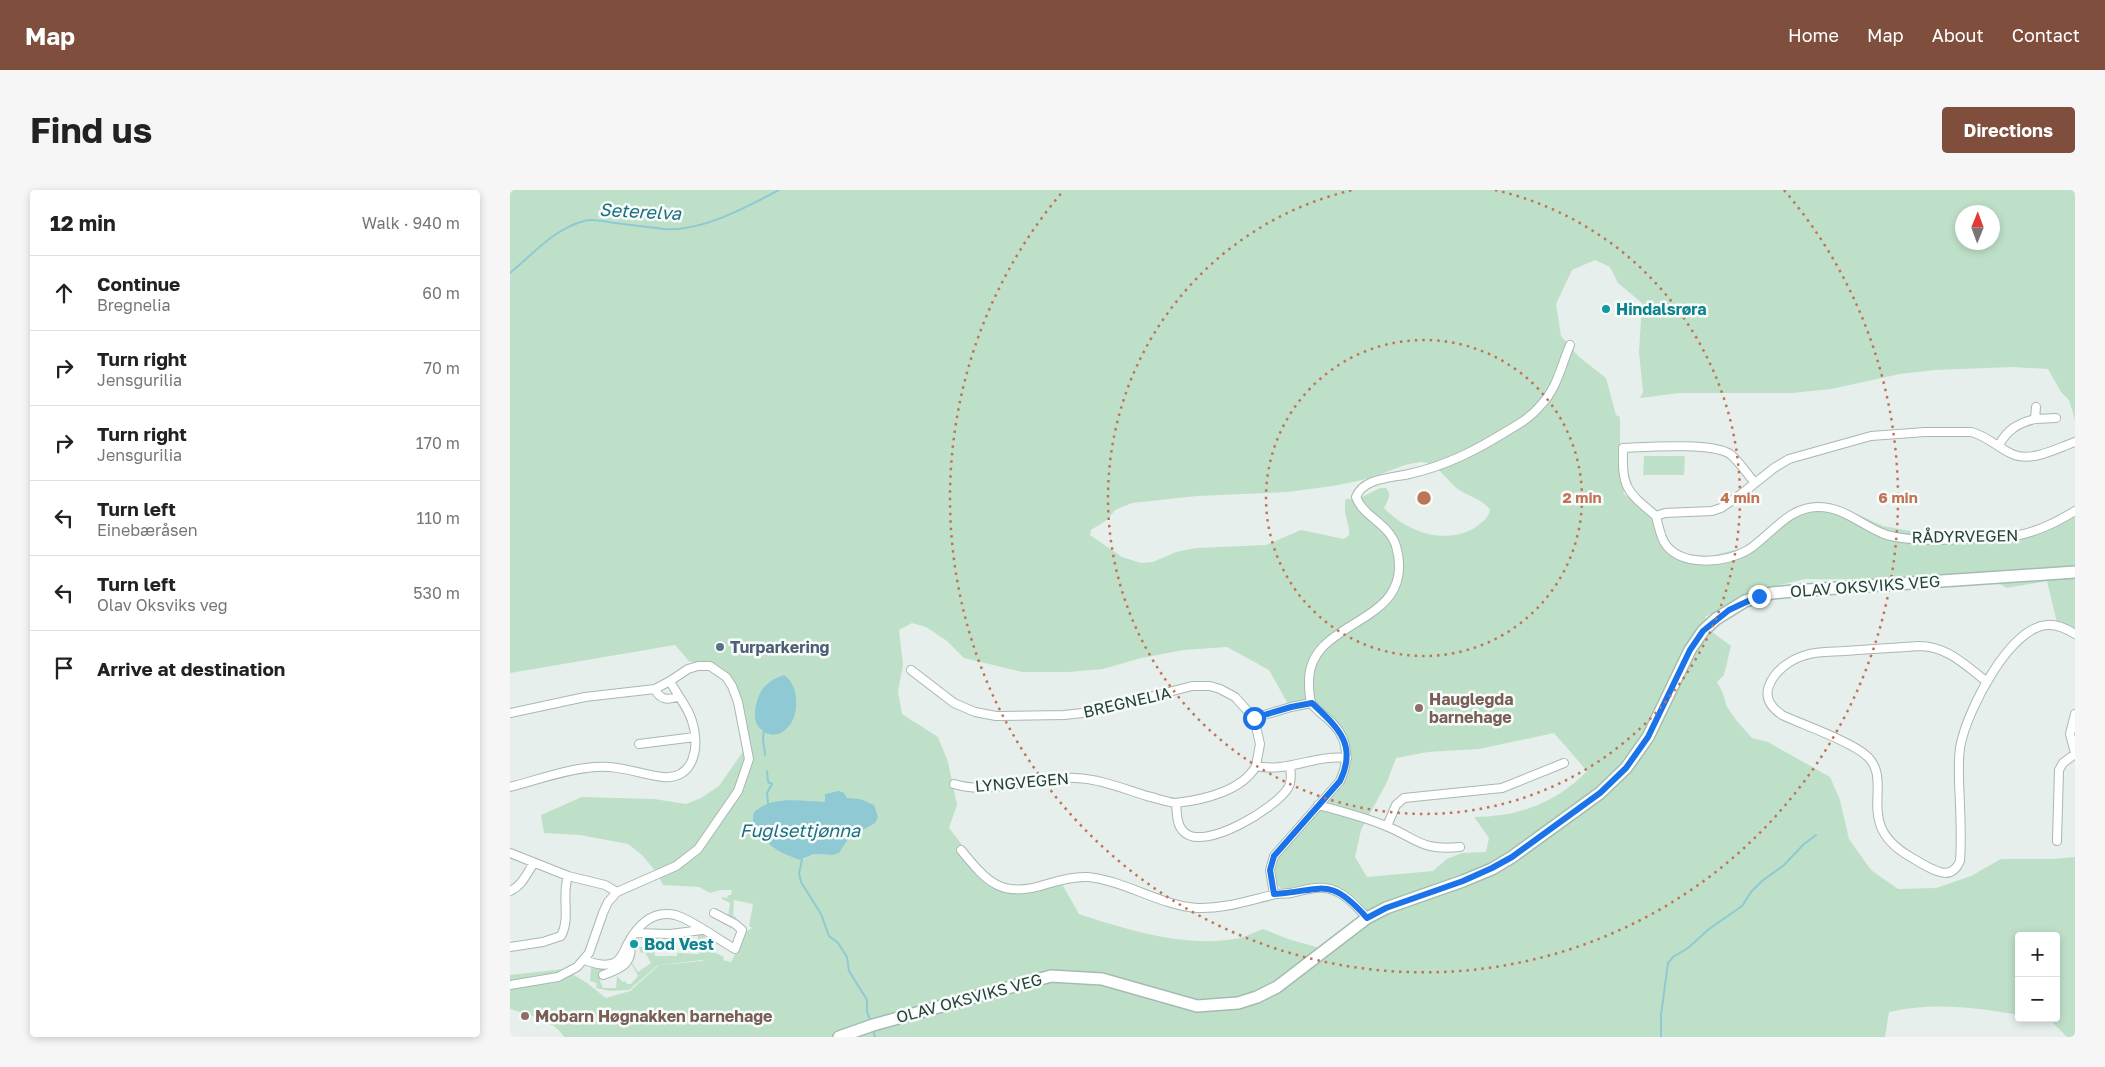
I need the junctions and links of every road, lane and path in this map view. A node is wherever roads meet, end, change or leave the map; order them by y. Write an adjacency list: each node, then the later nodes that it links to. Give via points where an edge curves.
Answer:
1 (1570, 344): 17 (street, via 1550,395 1527,419 1475,451 1452,461 1379,480 1359,490 1356,498 1359,506 1389,532 1396,545 1397,577 1381,608 1324,644 1315,655 1309,682)
2 (2036, 407): 3 (street)
3 (2035, 418): 4 (street); 6 (street, via 2005,434)
4 (2056, 418)
5 (2075, 442): 6 (street, via 2028,457 2011,454)
6 (1999, 445): 7 (street, via 1971,432 1880,434 1789,459)
7 (1755, 483): 9 (street, via 1721,508); 9 (street, via 1731,455 1722,450 1623,448 1626,487)
8 (2075, 511): 9 (street, RÅDYRVEGEN, via 2029,534 1916,539 1885,534 1844,512 1816,507 1790,515 1749,549 1728,558 1712,560 1685,558 1675,553 1665,542)
9 (1656, 516)
10 (2075, 572): 44 (street, OLAV OKSVIKS VEG, via 1793,591 1745,601 1703,631 1690,650 1648,737 1626,768 1600,793 1492,868)
11 (2075, 634): 14 (street, via 2056,625 2033,629 2014,645)
12 (911, 670): 20 (street, BREGNELIA, via 954,703 996,716 1092,712 1201,686 1220,689 1236,697)
13 (670, 681): 15 (street); 16 (street); 40 (street, via 688,668 704,665 726,677 738,702 749,763 738,791 698,849 676,866)
14 (1986, 681): 14 (street, via 1961,743 1960,860 1954,870 1947,873 1936,871 1903,852 1884,835 1878,816 1876,775 1868,757 1856,748 1782,715 1768,698 1771,680 1787,664 1806,655 1834,651 1933,647 1952,654)
15 (655, 689): 16 (street, via 660,697); 18 (street, via 585,698)
16 (678, 697): 21 (street, via 689,713)
17 (1312, 703): 20 (street); 24 (street, via 1343,738)
18 (510, 713)
19 (2075, 714): 23 (street, via 2070,734)
20 (1254, 718): 26 (street, via 1260,744)
21 (695, 736): 22 (street); 29 (street, via 692,762 686,771 677,775 665,777 613,767 594,767)
22 (639, 744)
23 (2075, 754): 33 (street, via 2059,770)
24 (1347, 758): 27 (street, via 1326,757); 31 (street, via 1340,781)
25 (1564, 763): 32 (street, via 1502,788 1404,798 1396,804)
26 (1256, 766): 27 (street); 30 (street, LYNGVEGEN, via 1236,785 1198,801)
27 (1290, 766): 30 (street, via 1289,788 1280,798 1239,825 1217,835 1202,838 1184,833 1178,824)
28 (954, 784): 30 (street, LYNGVEGEN, via 995,788 1025,781 1076,778)
29 (510, 787)
30 (1176, 803)
31 (1318, 805): 32 (street); 41 (street, via 1274,856 1270,870)
32 (1387, 826): 34 (street, via 1422,845 1441,849)
33 (2057, 841)
34 (1460, 847)
35 (961, 850): 41 (street, via 982,876 1013,890 1086,877 1105,880 1172,904 1197,908 1240,904)
36 (510, 853): 37 (street)
37 (534, 863): 38 (street); 39 (street, via 524,880)
38 (568, 876): 40 (street, via 600,883); 47 (street, via 564,888 566,922 561,936)
39 (510, 892): 42 (street)
40 (617, 892): 48 (street, via 606,907)
41 (1274, 894): 44 (street, via 1332,889 1351,900)
42 (510, 900)
43 (714, 912): 45 (street, via 742,930 735,949)
44 (1367, 918): 51 (street, OLAV OKSVIKS VEG, via 1278,987 1238,1003 1197,1006 1102,979 1051,976)
45 (702, 930): 46 (street); 46 (street, via 676,916 661,914 649,918)
46 (632, 936): 48 (street, via 613,964); 49 (street, via 626,963 616,971)
47 (510, 947)
48 (584, 960): 50 (street, via 558,978)
49 (602, 975)
50 (510, 985)
51 (839, 1037)

